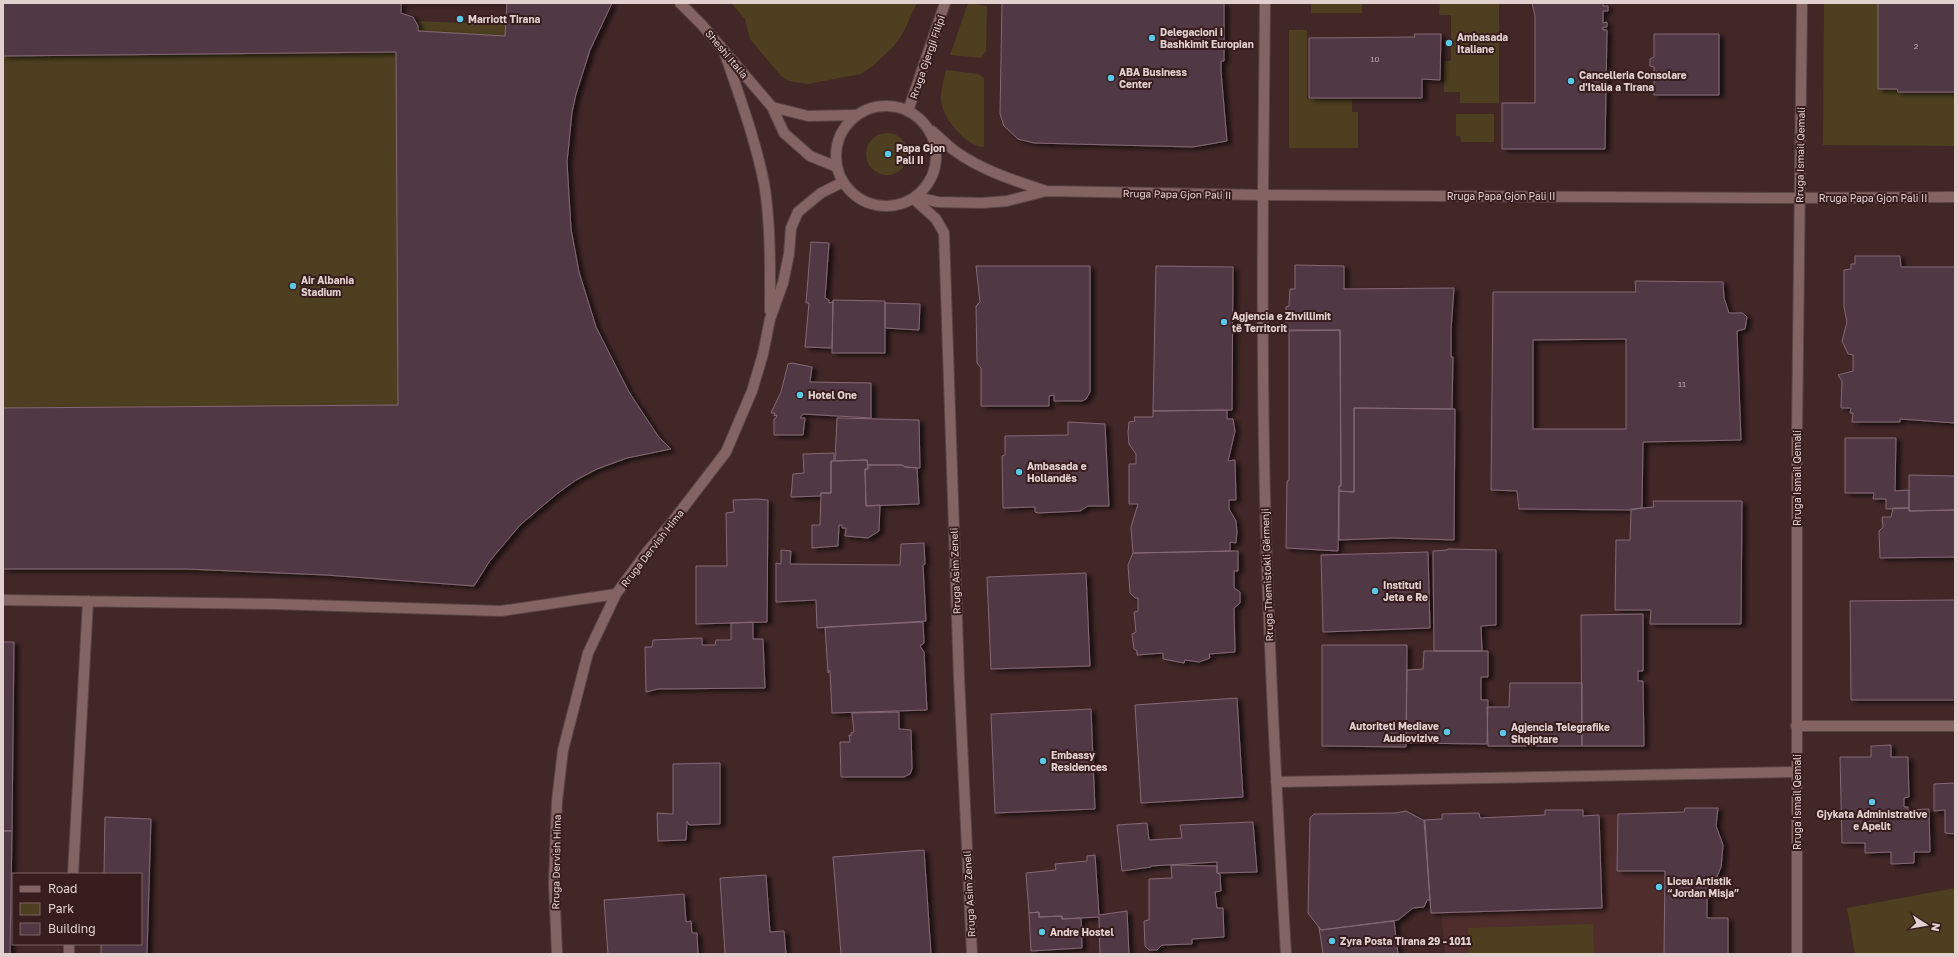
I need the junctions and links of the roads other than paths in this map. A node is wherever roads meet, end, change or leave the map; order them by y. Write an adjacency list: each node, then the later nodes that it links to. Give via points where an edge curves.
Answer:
1 (680, 3): 5 (street, Sheshi Italia)
2 (945, 3): 7 (street, Rruga Gjergji Filipi)
3 (1265, 3): 13 (street, Rruga Themistokli Gërmenji)
4 (1802, 3): 16 (street, Rruga Ismail Qemali)
5 (724, 51): 6 (street, Sheshi Italia); 17 (street, via 750,125 764,184 769,227)
6 (772, 107): 8 (street, via 808,116); 10 (street, Sheshi Italia, via 784,132 810,156)
7 (908, 110): 8 (street, via 882,106); 9 (street)
8 (856, 115): 10 (street, via 839,138)
9 (929, 128): 12 (street, Rruga Papa Gjon Pali II, via 956,152 980,165 1010,179); 15 (street, via 935,142 937,158 934,173 927,187)
10 (837, 167): 11 (street)
11 (843, 182): 15 (street, via 853,194 867,203 883,207 899,205); 17 (street, Rruga Dervish Hima, via 821,193 798,212 791,228 783,283)
12 (1046, 191): 13 (street, Rruga Papa Gjon Pali II); 15 (street, Rruga Papa Gjon Pali II, via 1006,201 982,203 938,202)
13 (1263, 195): 16 (street, Rruga Papa Gjon Pali II); 24 (street, Rruga Themistokli Gërmenji, via 1265,512)
14 (1955, 197): 16 (street, Rruga Papa Gjon Pali II)
15 (915, 198): 29 (street, Rruga Asim Zeneli, via 936,219 944,233 959,678)
16 (1799, 198): 21 (street, Rruga Ismail Qemali)
17 (770, 319): 18 (street, Rruga Dervish Hima, via 752,391 726,452)
18 (616, 594): 20 (street, via 501,611); 26 (street, Rruga Dervish Hima, via 588,653 563,750 557,801 554,883)
19 (3, 600): 20 (street)
20 (88, 601): 25 (street)
21 (1796, 726): 22 (street); 23 (street, Rruga Ismail Qemali)
22 (1955, 726)
23 (1797, 772): 24 (street); 31 (street, Rruga Ismail Qemali)
24 (1276, 782): 30 (street, Rruga Themistokli Gërmenji)
25 (73, 873)
26 (556, 937): 27 (street); 28 (street, Rruga Dervish Hima)
27 (548, 954)
28 (557, 954)
29 (972, 954)
30 (1286, 954)
31 (1797, 954)

